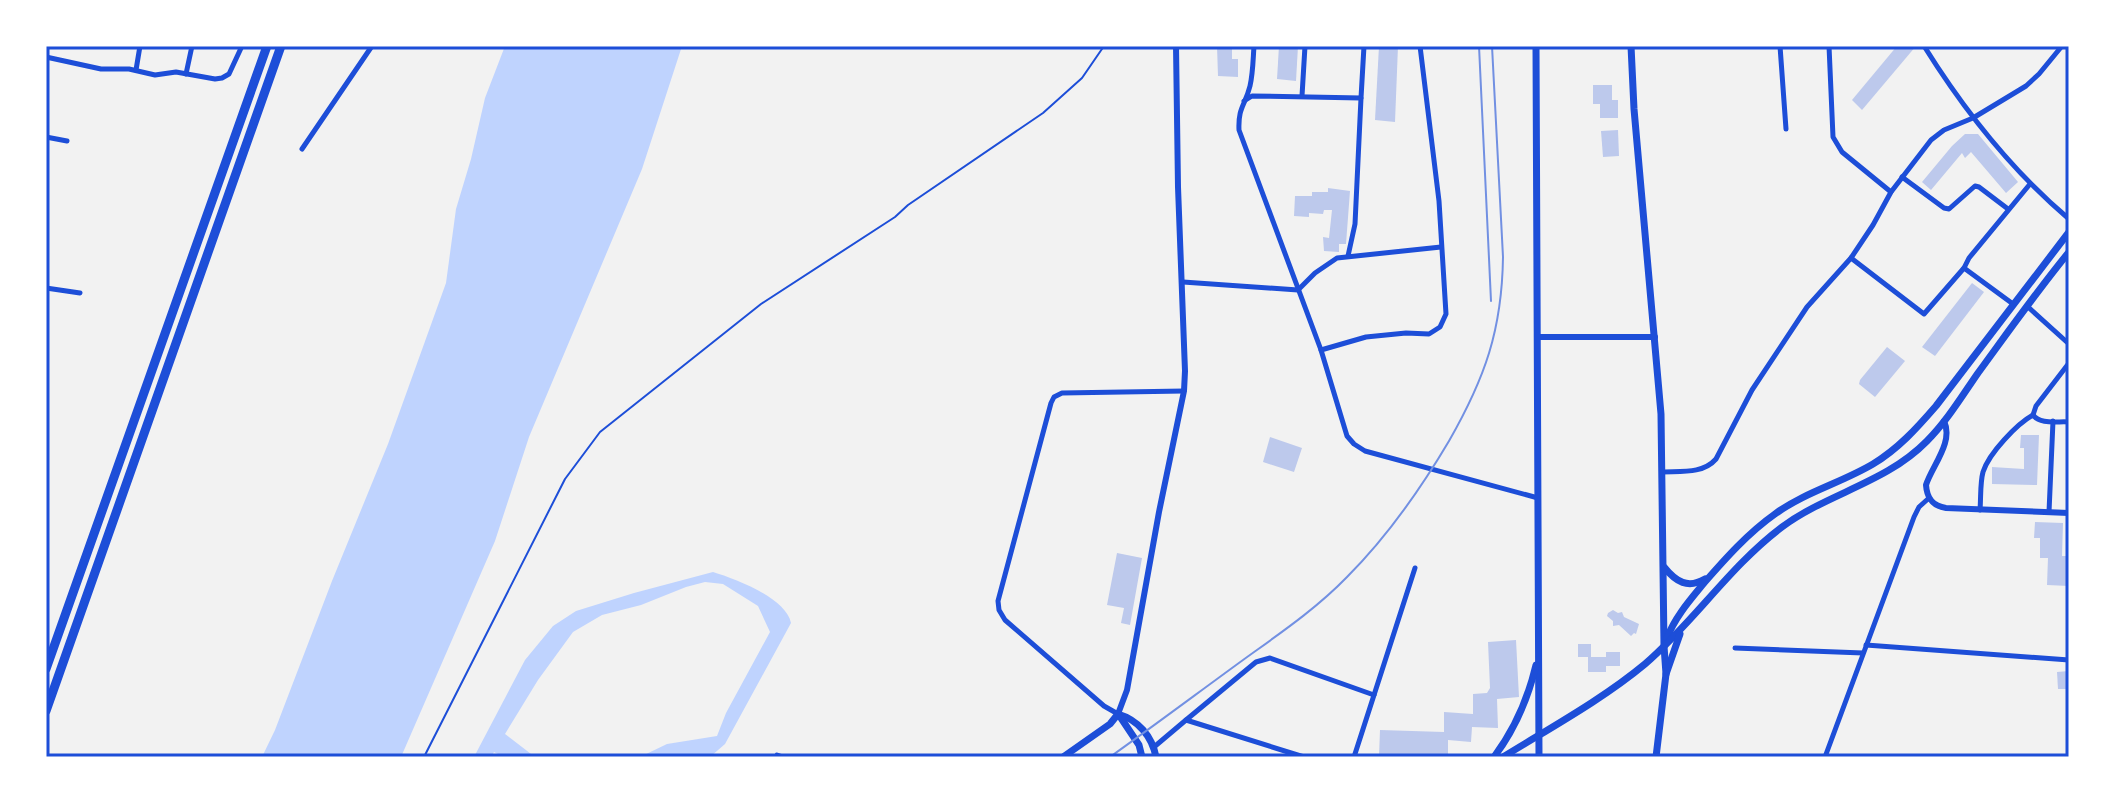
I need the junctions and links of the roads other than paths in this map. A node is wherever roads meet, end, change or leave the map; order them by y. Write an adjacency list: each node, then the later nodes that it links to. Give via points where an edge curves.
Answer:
1 (140, 46): 19 (street)
2 (192, 46): 20 (street)
3 (242, 46): 20 (street, via 234,67 222,78)
4 (267, 46): 74 (highway)
5 (281, 46): 77 (highway)
6 (372, 46): 28 (street)
7 (1176, 46): 42 (street)
8 (1254, 46): 23 (street)
9 (1305, 46): 21 (street)
10 (1364, 46): 22 (street)
11 (1420, 46): 35 (street)
12 (1536, 46): 48 (main road)
13 (1631, 46): 49 (main road)
14 (1780, 46): 25 (street)
15 (1829, 46): 31 (street, via 1837,146)
16 (1924, 46): 24 (street)
17 (2062, 46): 24 (street, via 2026,86)
18 (46, 57): 19 (street, via 101,69)
19 (136, 70): 20 (street)
20 (186, 74)
21 (1302, 96): 22 (street); 23 (street, via 1252,96)
22 (1361, 98): 37 (street, via 1355,224)
23 (1243, 102): 44 (street, via 1239,130)
24 (1973, 118): 29 (street, via 1936,135); 30 (street)
25 (1786, 129)
26 (46, 137): 27 (street)
27 (67, 141)
28 (302, 149)
29 (1902, 177): 31 (street); 32 (street, via 1944,208 1955,206 1975,186)
30 (2030, 184): 32 (street); 33 (street)
31 (1891, 192): 38 (street)
32 (2008, 209): 41 (street)
33 (2069, 219)
34 (2069, 232): 46 (main road)
35 (1441, 247): 37 (street); 51 (street, via 1446,314 1440,327 1429,334 1366,337)
36 (2069, 252): 39 (main road)
37 (1348, 256): 44 (street, via 1325,265)
38 (1851, 258): 41 (street, via 1924,314); 58 (street, via 1807,307 1746,398 1709,467)
39 (2062, 261): 40 (street); 47 (main road)
40 (2069, 267)
41 (1964, 268): 46 (street)
42 (1183, 282): 44 (street); 53 (street)
43 (46, 288): 45 (street)
44 (1298, 290): 51 (street)
45 (80, 293)
46 (2013, 304): 66 (main road, via 1914,431 1873,464 1776,513)
47 (2027, 306): 50 (street); 55 (main road)
48 (1538, 337): 49 (street); 59 (main road)
49 (1655, 337): 58 (main road)
50 (2069, 344)
51 (1321, 350): 59 (street, via 1354,444)
52 (2069, 363): 54 (street)
53 (1184, 391): 78 (street, via 1127,690); 78 (street, via 1054,397 998,601 1005,620)
54 (2033, 415): 56 (street); 61 (street, via 1984,467)
55 (1944, 421): 60 (street, via 1947,438 1926,485); 67 (main road, via 1899,465 1771,536)
56 (2053, 421): 57 (street); 62 (street)
57 (2069, 422)
58 (1662, 472): 64 (main road)
59 (1538, 498): 71 (main road)
60 (1929, 498): 61 (street, via 1939,507); 68 (street, via 1914,517)
61 (1980, 510): 62 (street)
62 (2049, 512): 63 (street)
63 (2069, 513)
64 (1664, 567): 66 (main road, via 1676,581 1689,585); 69 (main road)
65 (1415, 568): 76 (street)
66 (1713, 572): 69 (main road, via 1678,616)
67 (1681, 631): 69 (main road); 75 (main road)
68 (1866, 645): 72 (street); 73 (street)
69 (1664, 646): 75 (main road); 80 (main road, via 1624,680)
70 (1735, 648): 72 (street)
71 (1539, 652): 80 (main road); 89 (main road, via 1522,711)
72 (1863, 653): 93 (street)
73 (2069, 660)
74 (46, 669)
75 (1666, 674): 92 (main road)
76 (1374, 695): 79 (street, via 1270,658 1256,662); 88 (street)
77 (46, 711)
78 (1118, 714): 81 (main road, via 1139,725); 84 (main road); 85 (main road)
79 (1186, 720): 81 (street); 87 (street)
80 (1539, 734): 90 (main road); 91 (main road)
81 (1154, 747): 86 (main road)
82 (776, 757): 83 (street)
83 (783, 757)
84 (1063, 757)
85 (1142, 757)
86 (1156, 757)
87 (1304, 757)
88 (1354, 757)
89 (1494, 757)
90 (1503, 757)
91 (1539, 757)
92 (1656, 757)
93 (1825, 757)

